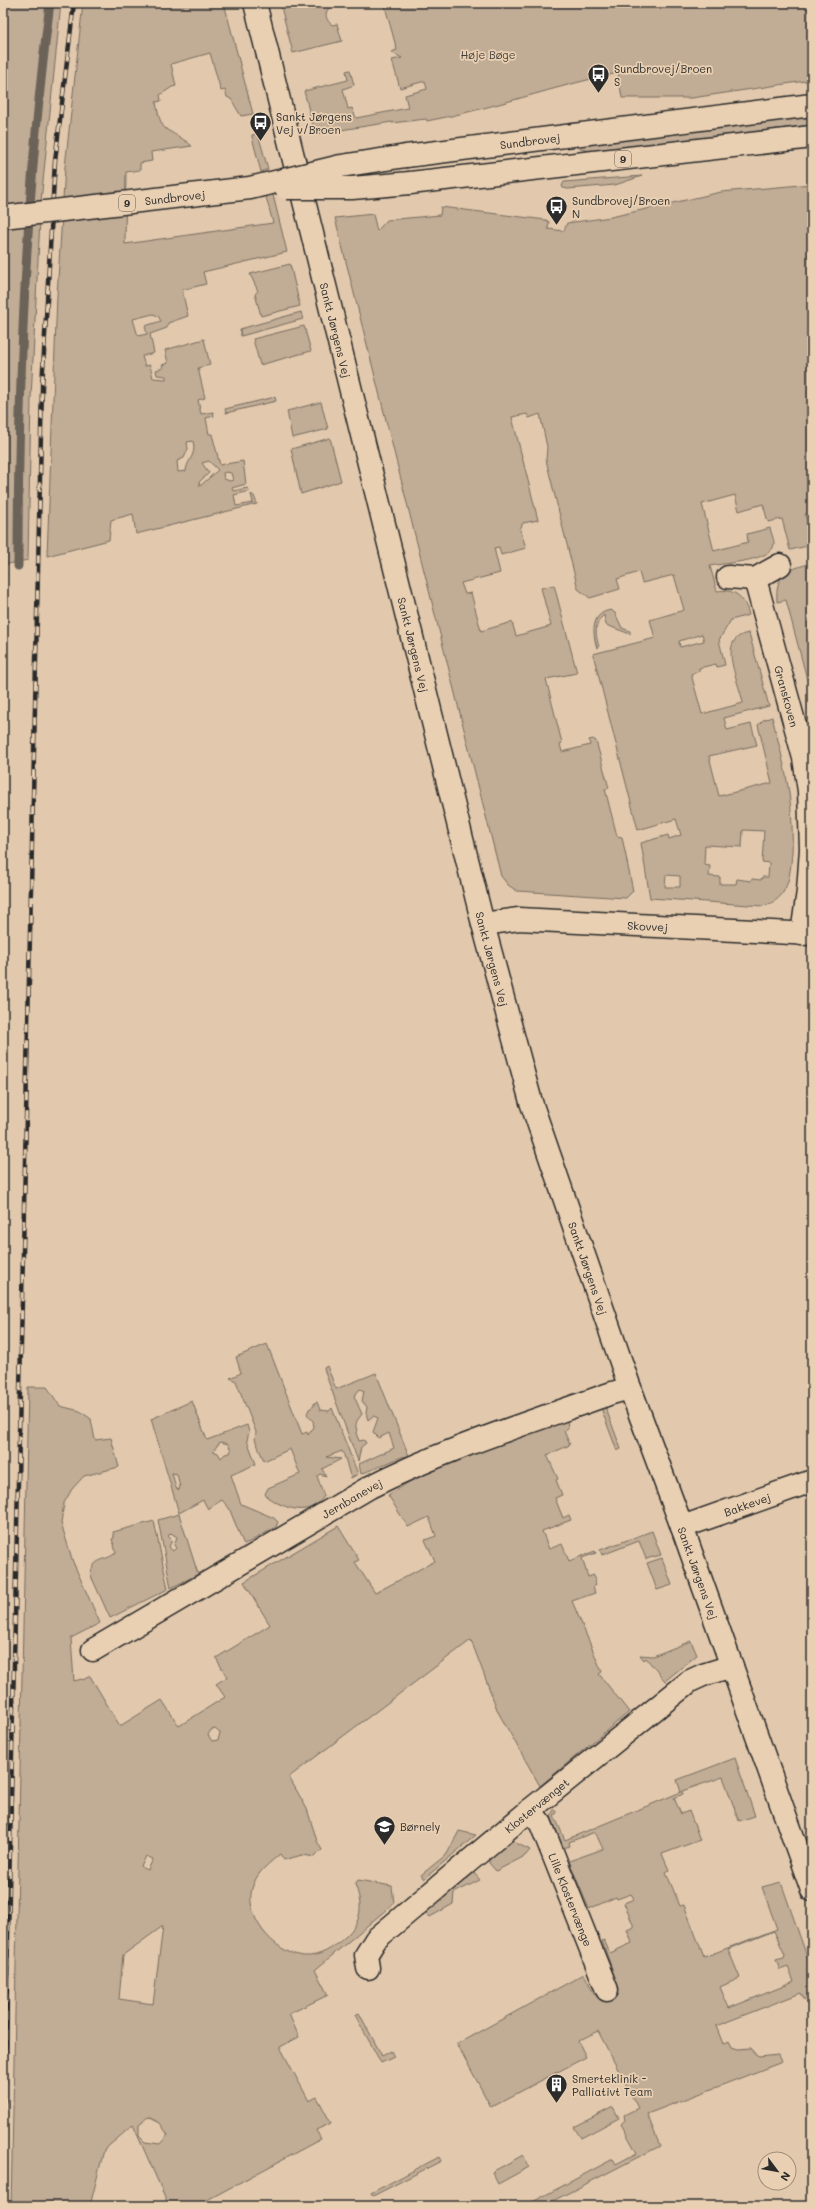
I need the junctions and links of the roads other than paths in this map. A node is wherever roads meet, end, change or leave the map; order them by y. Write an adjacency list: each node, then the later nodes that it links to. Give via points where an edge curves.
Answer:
1 (255, 3): 5 (street, Sankt Jørgens Vej)
2 (812, 105): 7 (street, Sundbrovej / 9, bridge, via 406,156 341,166)
3 (812, 137): 6 (street, Sundbrovej / 9)
4 (812, 151): 6 (street, via 561,176)
5 (298, 180): 8 (street); 13 (street, Sankt Jørgens Vej)
6 (433, 181): 7 (street, Sundbrovej / 9, bridge, via 352,188)
7 (250, 188): 9 (street, Sundbrovej / 9, bridge)
8 (178, 195)
9 (3, 218)
10 (780, 565): 12 (street)
11 (728, 577): 12 (street)
12 (755, 579): 14 (street, Granskoven, via 804,758 810,791)
13 (483, 924): 14 (street, Skovvej, via 519,919); 15 (street, Sankt Jørgens Vej, via 531,1102)
14 (807, 934)
15 (630, 1388): 17 (street, Sankt Jørgens Vej); 18 (street, Jernbanevej, via 456,1449 399,1472)
16 (812, 1481): 17 (street, Bakkevej)
17 (682, 1527): 19 (street, Sankt Jørgens Vej)
18 (93, 1650)
19 (732, 1666): 20 (street, Klostervænget, via 703,1674 690,1681); 21 (street, Sankt Jørgens Vej)
20 (530, 1810): 22 (street, Klostervænget, via 376,1939 366,1955); 23 (street, Lille Klostervænge, via 540,1824)
21 (811, 1883)
22 (368, 1968)
23 (607, 1990)

